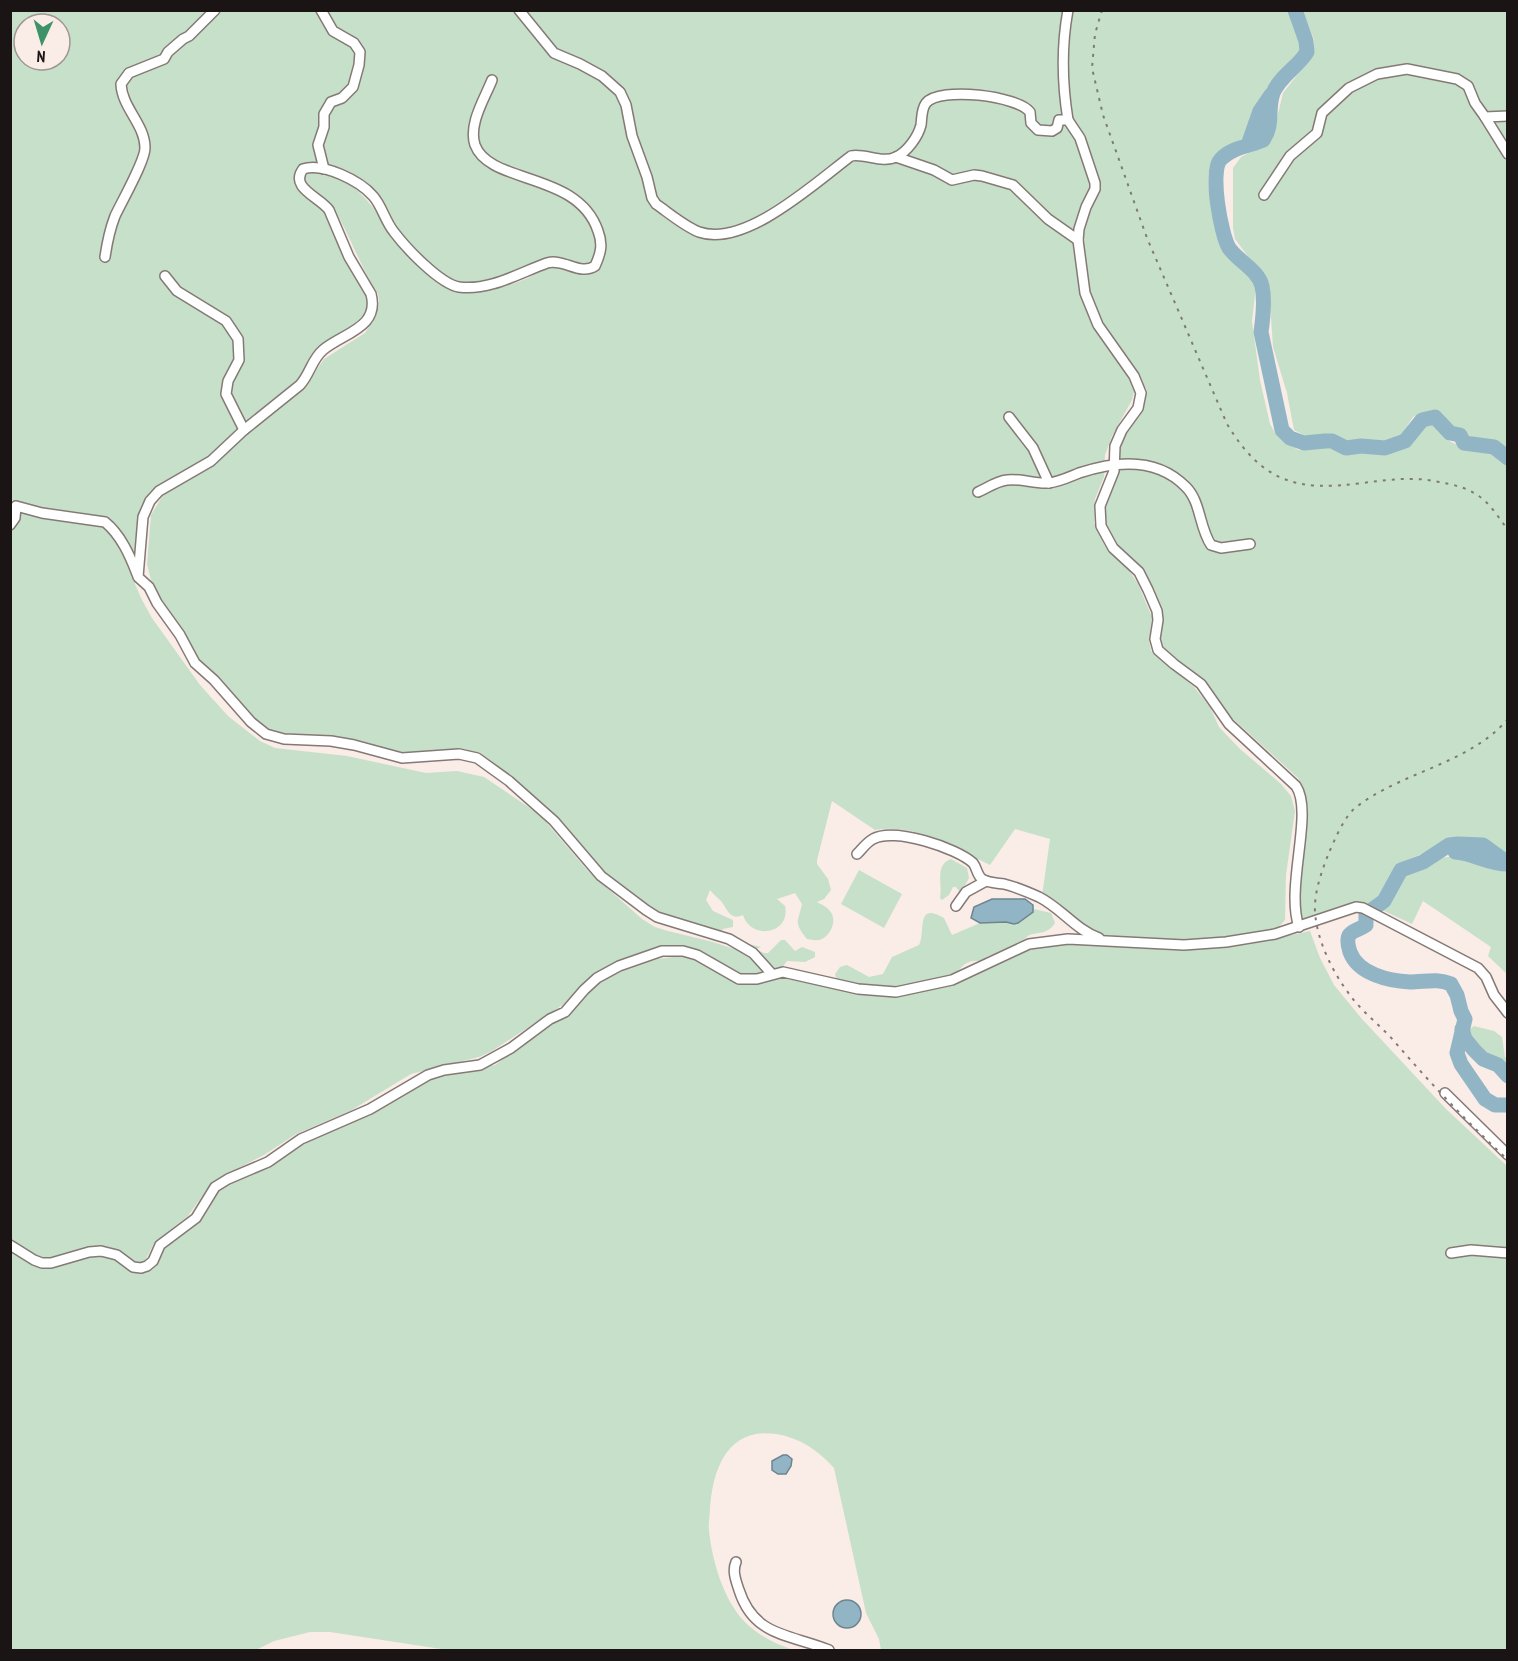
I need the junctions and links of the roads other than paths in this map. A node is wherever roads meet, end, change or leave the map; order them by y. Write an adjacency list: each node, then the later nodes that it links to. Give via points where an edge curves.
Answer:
1 (215, 10): 14 (street, via 164,60 129,73 121,84 123,100 145,147 141,165 112,224)
2 (321, 10): 11 (street, via 333,31 354,43 360,52 353,87 331,102 324,114 318,144)
3 (519, 10): 10 (street, via 554,53 602,76 620,92 652,198 697,231 728,234 771,215 851,156)
4 (1068, 10): 8 (street, via 1062,67)
5 (492, 80): 11 (street, via 476,121 475,144 487,161 498,168 564,192 588,212 596,223 601,243 595,266 581,269 550,262 490,284 455,286 434,273 403,242 371,194)
6 (1508, 116): 7 (street)
7 (1485, 117): 9 (street); 12 (street, via 1468,86 1457,79 1407,69 1377,74 1349,88 1322,113 1317,133 1290,156)
8 (1068, 120): 10 (street, via 1059,120 1055,130 1047,131 1033,127 1030,111 1021,104 980,94 940,95 927,102 915,138); 13 (street, via 1080,138 1095,183)
9 (1508, 154)
10 (896, 157): 13 (street, via 952,180 974,175 1013,185 1048,219)
11 (324, 169): 17 (street, via 303,169 299,183 329,210 349,257 371,294 371,314 362,326 323,350 300,385)
12 (1264, 195)
13 (1078, 240): 18 (street, via 1090,310 1108,342 1134,375 1141,393 1138,408 1115,446)
14 (105, 257)
15 (165, 276): 17 (street, via 177,291 226,321 238,339 239,360 226,394)
16 (1009, 417): 19 (street, via 1033,448)
17 (244, 430): 23 (street, via 211,461 166,485 150,501 143,517)
18 (1115, 465): 19 (street); 22 (street, via 1136,463 1159,468 1186,487 1211,545 1221,548); 27 (street, via 1099,511 1101,526 1113,548 1139,572 1149,590 1157,612 1158,650 1201,684 1229,724 1301,793 1303,808 1294,896)
19 (1049, 483): 20 (street, via 1006,480)
20 (978, 492)
21 (10, 525): 23 (street, via 16,506 105,522 123,544)
22 (1251, 544)
23 (138, 577): 29 (street, via 149,587 195,663 266,734 354,745 402,758 459,754 477,758 554,821 601,876 646,910 729,939 753,953)
24 (857, 854): 25 (street, via 873,839 909,837 963,857)
25 (986, 880): 26 (street, via 966,892); 28 (street, via 1041,898 1091,936)
26 (956, 906)
27 (1299, 927): 28 (street, via 1203,945); 30 (street, via 1350,908 1363,908 1478,968)
28 (1104, 940): 29 (street, via 1029,944 952,980 896,992 858,989 783,972)
29 (772, 974): 33 (street, via 739,979 707,959 673,950 619,966 590,983 565,1012 504,1052 480,1065 428,1076 215,1187 196,1218 160,1245 147,1266 134,1267 117,1255 101,1251 42,1263)
30 (1508, 1013)
31 (1445, 1093): 32 (street)
32 (1508, 1155)
33 (10, 1245)
34 (1451, 1253): 35 (street)
35 (1508, 1253)
36 (736, 1562): 37 (street, via 734,1572 742,1601 756,1621 776,1634)
37 (829, 1650)

